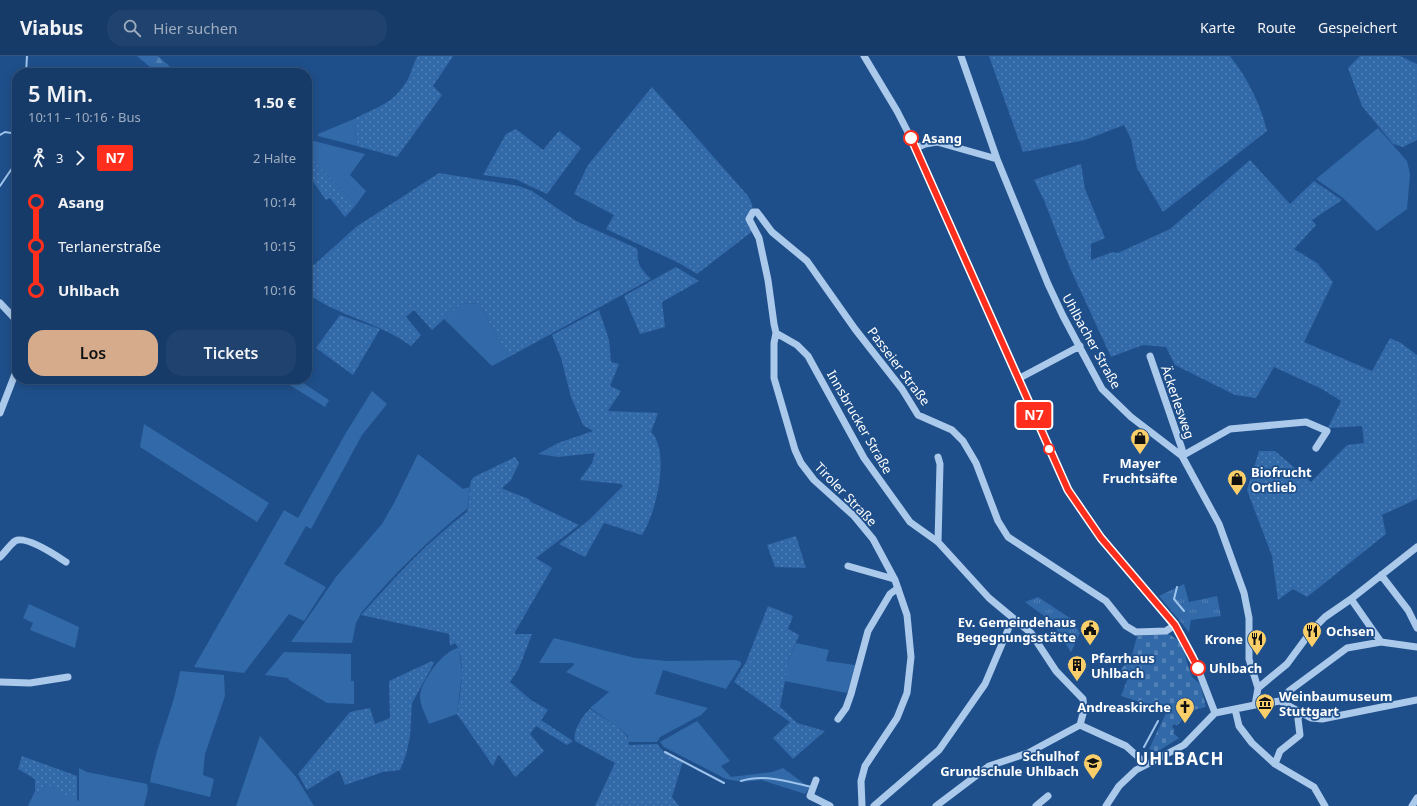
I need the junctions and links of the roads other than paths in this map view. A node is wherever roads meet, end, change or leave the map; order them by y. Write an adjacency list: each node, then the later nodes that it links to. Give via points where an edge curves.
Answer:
1 (864, 56): 3 (street)
2 (961, 56): 4 (street, Uhlbacher Straße)
3 (916, 148): 4 (street, via 937,142); 11 (street)
4 (997, 159): 8 (street, Uhlbacher Straße, via 1048,284)
5 (0, 303): 6 (street)
6 (12, 315)
7 (776, 333): 10 (street, Passeier Straße); 17 (street, Innsbrucker Straße, via 796,344 808,356 864,458 910,522); 27 (street, Passeier Straße, via 763,254 758,236 749,219 753,212 757,212 774,233 807,261 902,389 918,415 952,430 963,441 976,464 998,521 1008,537 1106,601 1126,626 1136,632 1166,631)
8 (1080, 346): 11 (street); 15 (street, Uhlbacher Straße, via 1102,389 1112,401)
9 (1150, 356): 15 (street, Äckerlesweg, via 1182,449)
10 (774, 378): 23 (street, Tiroler Straße, via 791,440 801,463 814,480 851,513 867,532)
11 (1018, 379): 27 (street, via 1068,490 1079,508)
12 (12, 382): 13 (street)
13 (0, 413)
14 (1316, 448): 15 (street, via 1327,431 1306,422 1230,429)
15 (1182, 456): 33 (street, Uhlbacher Straße, via 1219,524 1244,594 1248,618 1249,659)
16 (938, 457): 17 (street)
17 (938, 542): 26 (street, Innsbrucker Straße, via 989,598)
18 (1417, 547): 22 (street)
19 (0, 557): 20 (street, via 18,540 39,545)
20 (66, 562)
21 (848, 566): 23 (street)
22 (1381, 575): 25 (street); 28 (street, via 1408,610)
23 (894, 579): 24 (street, Tiroler Straße)
24 (898, 588): 40 (street, via 890,594 868,631 851,694 846,708); 48 (street, Tiroler Straße, via 909,627 911,657 908,684 897,718 865,766 860,790)
25 (1351, 599): 29 (street); 33 (street, via 1325,617 1281,670)
26 (1014, 620): 41 (street, Innsbrucker Straße, via 1031,633 1056,671 1083,699 1084,710); 49 (street, via 985,684 939,750)
27 (1175, 625): 39 (street, via 1193,656)
28 (1417, 628)
29 (1381, 642): 30 (street); 34 (street, via 1347,648)
30 (1417, 647)
31 (68, 677): 32 (street, via 24,683)
32 (0, 682)
33 (1258, 688): 36 (street)
34 (1280, 700): 36 (street); 38 (street)
35 (1417, 700): 38 (street, via 1322,719 1311,718)
36 (1255, 705): 37 (street)
37 (1235, 709): 39 (street); 43 (street, via 1238,726)
38 (1300, 712): 43 (street, via 1300,735 1280,751)
39 (1215, 713): 42 (street, via 1184,745)
40 (838, 719)
41 (1080, 725): 42 (street, via 1126,746); 50 (street, via 1028,753 989,766)
42 (1146, 764): 52 (street, via 1119,786)
43 (1275, 764): 53 (street, via 1314,787)
44 (816, 780): 47 (street, via 810,796)
45 (1048, 796): 51 (street)
46 (1417, 798): 54 (street)
47 (830, 806)
48 (862, 806)
49 (874, 806)
50 (936, 806)
51 (1036, 806)
52 (1106, 806)
53 (1325, 806)
54 (1412, 806)

